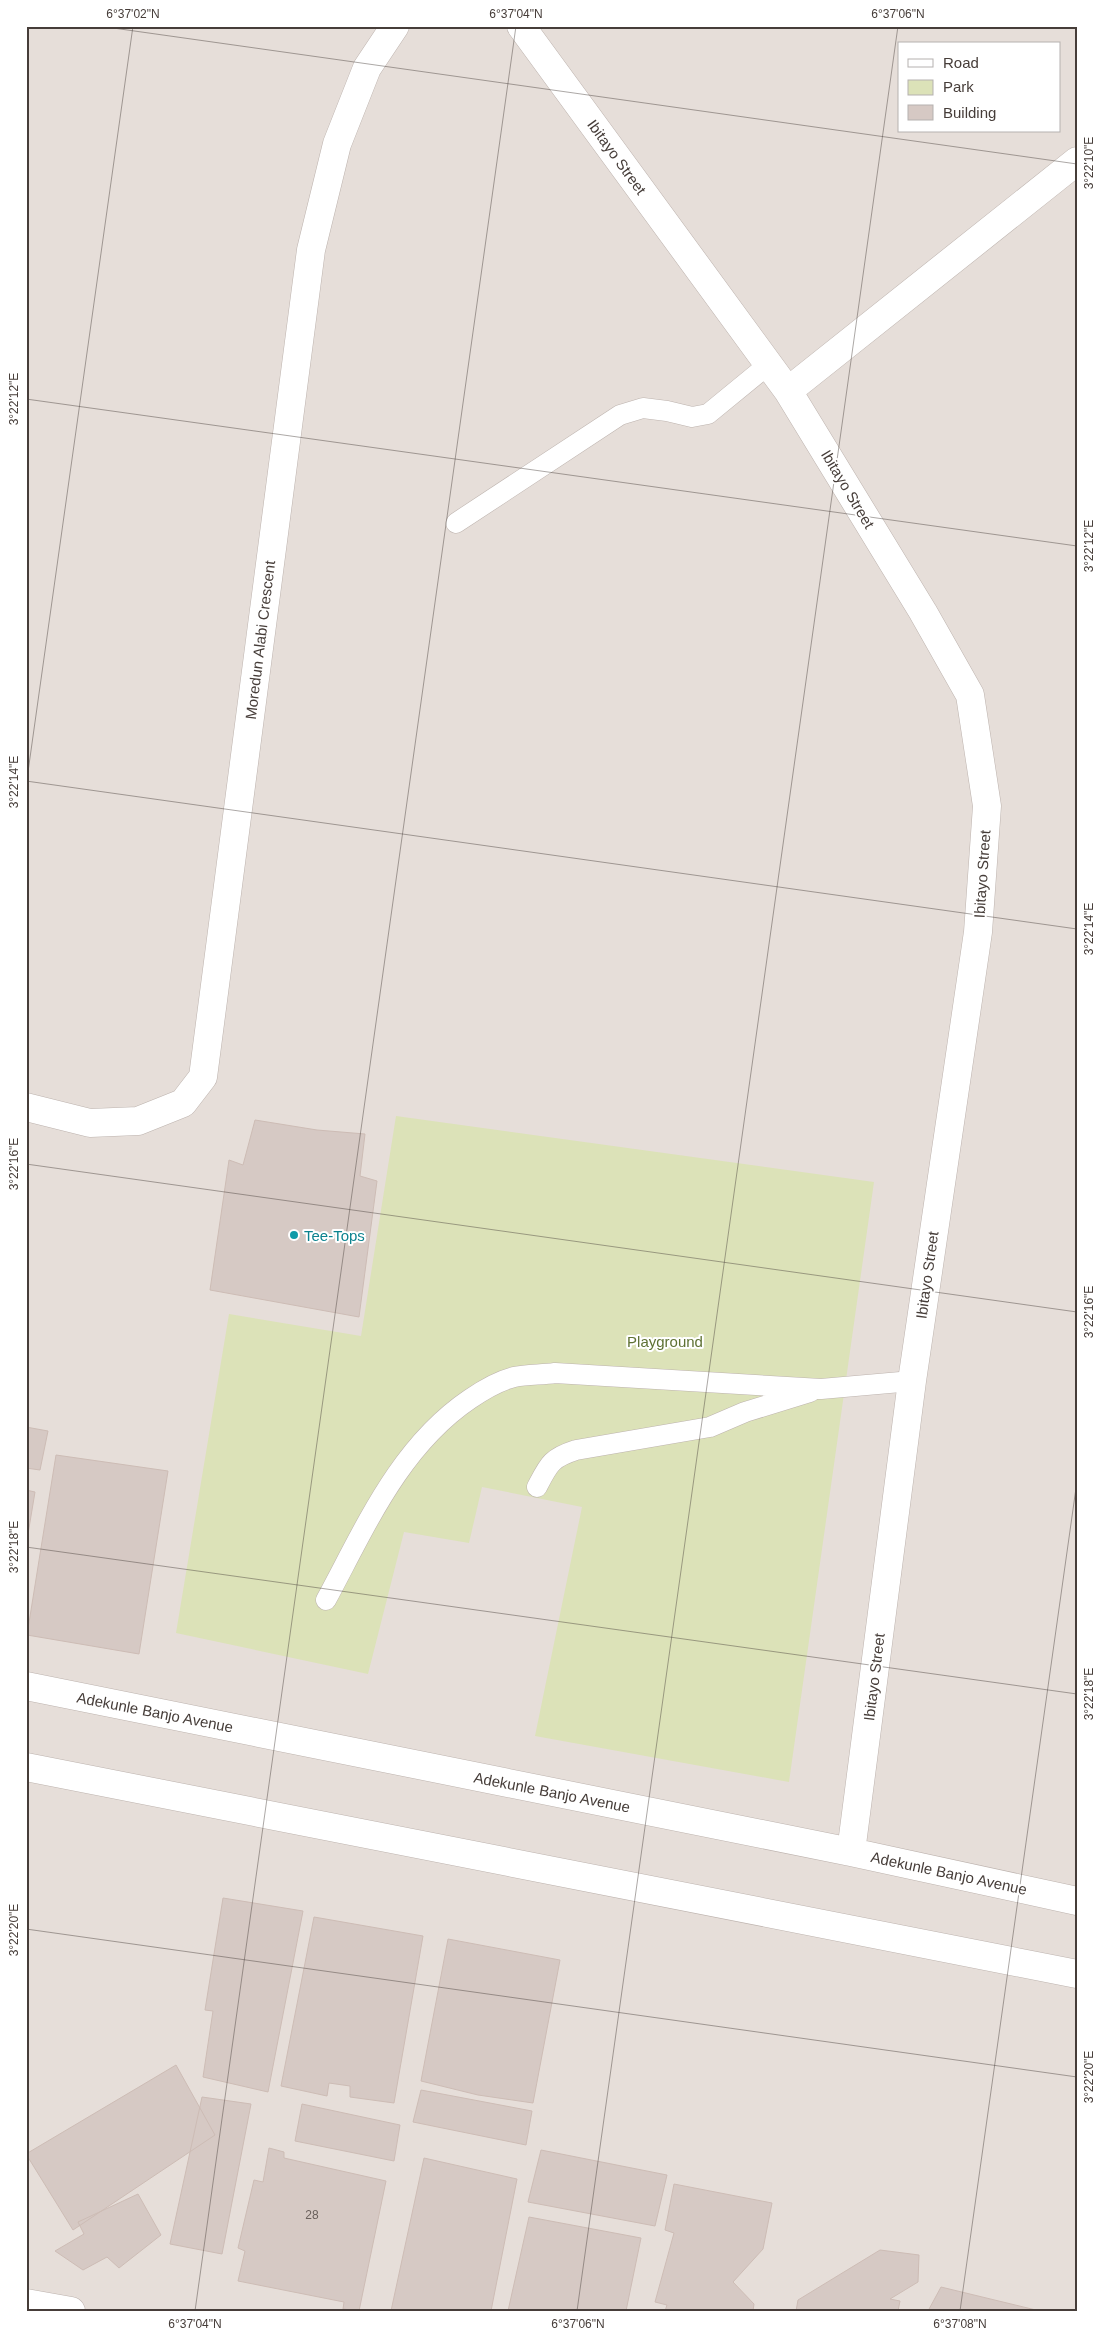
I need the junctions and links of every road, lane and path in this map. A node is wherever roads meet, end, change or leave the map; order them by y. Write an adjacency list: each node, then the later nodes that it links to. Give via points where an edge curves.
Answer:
1 (395, 26): 7 (street, Moredun Alabi Crescent, via 367,68 337,144 311,250 203,1077 183,1103 138,1121 90,1123)
2 (521, 26): 4 (street, Ibitayo Street)
3 (1077, 161): 5 (street)
4 (769, 364): 5 (street, Ibitayo Street); 6 (lane, via 708,414 692,417 643,408 620,415)
5 (788, 391): 8 (street, Ibitayo Street, via 970,695 987,806 978,932)
6 (456, 522)
7 (26, 1107)
8 (912, 1381): 9 (lane); 14 (street, Ibitayo Street)
9 (821, 1389): 10 (lane, via 745,1412 710,1427 557,1456); 11 (lane, via 555,1373 513,1377 484,1390 454,1410 408,1457 390,1482)
10 (536, 1487)
11 (326, 1600)
12 (26, 1686): 14 (street, Adekunle Banjo Avenue)
13 (26, 1766): 16 (street)
14 (851, 1852): 15 (street, Adekunle Banjo Avenue)
15 (1077, 1901)
16 (1077, 1974)
17 (26, 2303): 18 (street)
18 (71, 2311)

